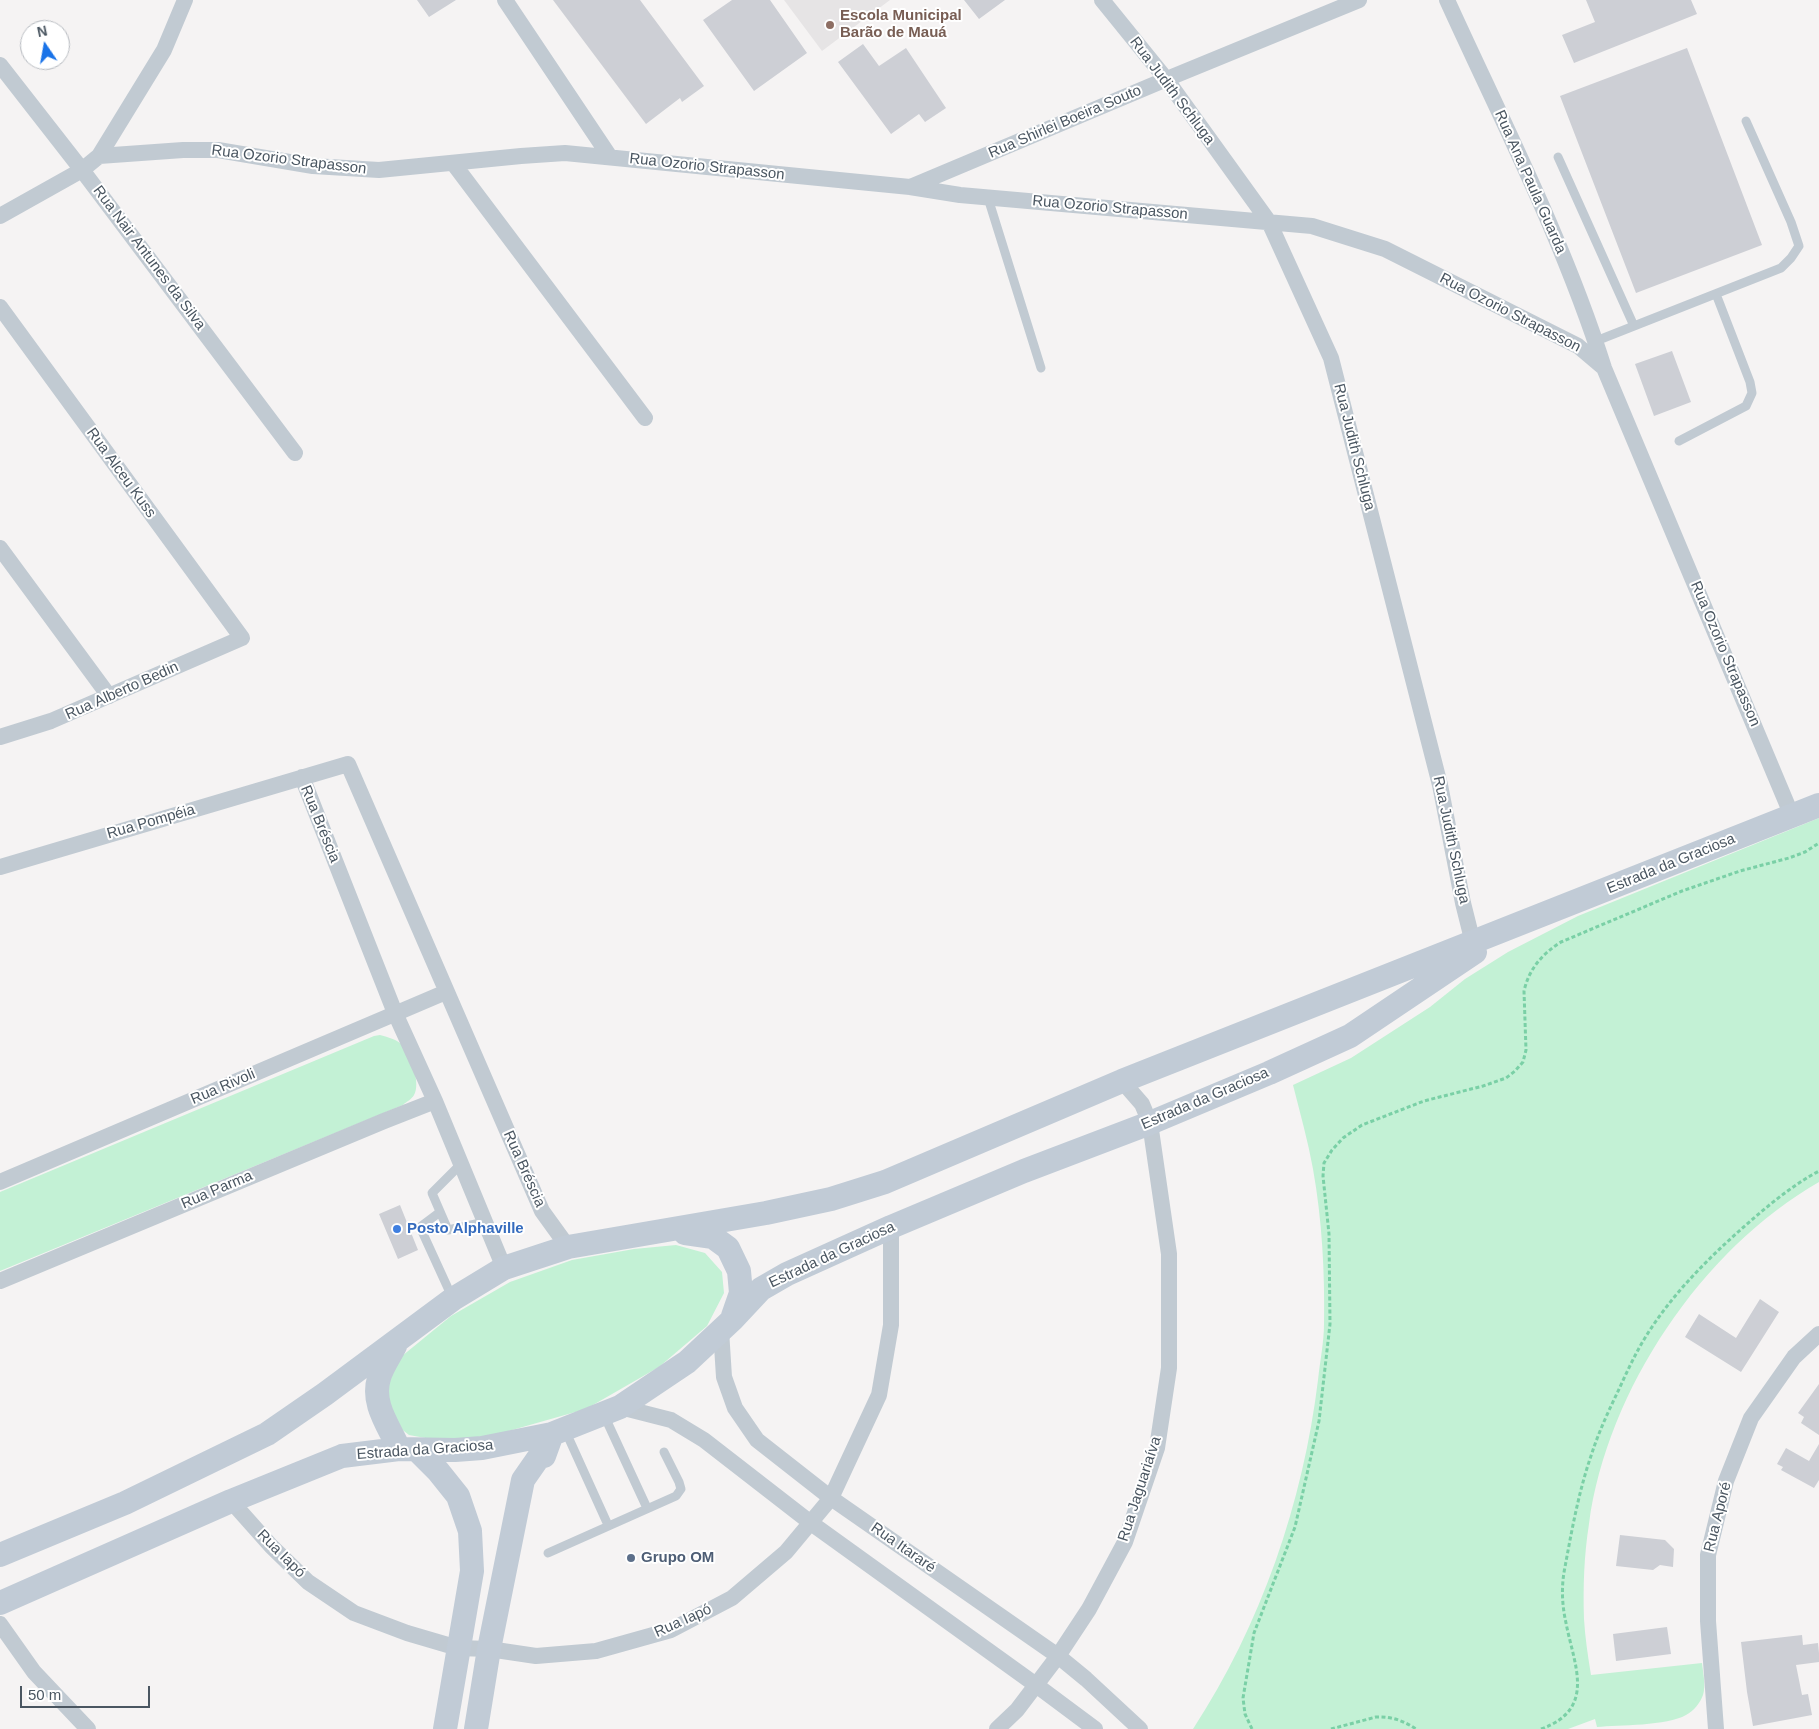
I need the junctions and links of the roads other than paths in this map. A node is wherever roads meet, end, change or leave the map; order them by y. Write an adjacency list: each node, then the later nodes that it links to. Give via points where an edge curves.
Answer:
1 (185, 0): 9 (street, via 164,50)
2 (1102, 0): 7 (street, Rua Judith Schluga)
3 (1359, 0): 7 (street, Rua Shirlei Boeira Souto)
4 (1447, 0): 21 (street, Rua Ana Paula Guarda, via 1554,233)
5 (511, 5): 11 (street)
6 (0, 65): 13 (street, Rua Nair Antunes da Silva)
7 (1166, 79): 14 (street, Rua Shirlei Boeira Souto); 17 (street, Rua Judith Schluga)
8 (1746, 121): 18 (lane, via 1799,246 1781,268)
9 (100, 156): 12 (street, Rua Ozorio Strapasson, via 218,150 313,166 379,170); 13 (street)
10 (1558, 157): 20 (lane)
11 (610, 158): 12 (street, Rua Ozorio Strapasson, via 565,153); 14 (street, Rua Ozorio Strapasson)
12 (453, 163): 24 (street)
13 (82, 170): 16 (street); 26 (street, Rua Nair Antunes da Silva)
14 (910, 187): 15 (street, Rua Ozorio Strapasson)
15 (988, 198): 17 (street, Rua Ozorio Strapasson); 22 (lane)
16 (0, 216)
17 (1269, 222): 23 (street, Rua Ozorio Strapasson, via 1312,226 1385,249 1578,346); 35 (street, Rua Judith Schluga, via 1331,358 1440,785)
18 (1716, 294): 20 (lane); 25 (lane, via 1752,393 1746,406)
19 (0, 307): 28 (street, Rua Alceu Kuss)
20 (1634, 326): 21 (lane)
21 (1596, 341): 23 (street, Rua Ana Paula Guarda)
22 (1041, 368)
23 (1604, 368): 33 (street, Rua Ozorio Strapasson)
24 (645, 418)
25 (1679, 441)
26 (295, 453)
27 (0, 548): 29 (street)
28 (242, 638): 29 (street, Rua Alberto Bedin)
29 (110, 696): 30 (street, Rua Alberto Bedin, via 51,722)
30 (0, 737)
31 (302, 778): 34 (street, Rua Pompéia); 36 (street, Rua Bréscia, via 348,764); 37 (street, Rua Bréscia)
32 (1819, 805): 33 (main road, Estrada da Graciosa)
33 (1792, 816): 35 (main road, Estrada da Graciosa, via 1523,922)
34 (0, 867)
35 (1474, 947): 38 (main road, Estrada da Graciosa); 40 (main road, Estrada da Graciosa, via 1350,1036)
36 (446, 992): 37 (street, Rua Rivoli); 47 (street, Rua Bréscia, via 542,1211)
37 (395, 1013): 39 (street, Rua Bréscia); 42 (street, Rua Rivoli)
38 (1122, 1081): 40 (street, Rua Jaguariaíva, via 1142,1104); 46 (main road, Estrada da Graciosa, via 885,1182 849,1194 766,1213)
39 (435, 1101): 41 (street, Rua Bréscia); 49 (street, Rua Parma)
40 (1150, 1122): 45 (main road, Estrada da Graciosa); 69 (street, Rua Jaguariaíva, via 1169,1254 1169,1368 1157,1448 1125,1542 1089,1609)
41 (461, 1164): 43 (lane, via 432,1193); 44 (street, Rua Bréscia)
42 (0, 1182)
43 (440, 1212): 44 (lane, via 448,1230); 50 (lane, via 420,1227)
44 (485, 1222): 48 (street, Rua Bréscia)
45 (891, 1227): 51 (main road, Estrada da Graciosa, via 805,1265 761,1289); 58 (street, Rua Iapó, via 891,1325 880,1395)
46 (661, 1231): 47 (main road, Estrada da Graciosa); 51 (main road, via 714,1237 728,1248 739,1271 741,1293)
47 (568, 1247): 48 (main road, Estrada da Graciosa)
48 (504, 1268): 50 (main road, Estrada da Graciosa)
49 (0, 1281)
50 (453, 1300): 53 (main road, Estrada da Graciosa)
51 (726, 1325): 54 (main road, Estrada da Graciosa, via 687,1362); 58 (street, Rua Itararé, via 724,1377 735,1408 757,1440)
52 (1819, 1334): 77 (street, Rua Aporé, via 1794,1356 1752,1418 1726,1481 1708,1556 1708,1621)
53 (398, 1340): 56 (main road, via 379,1378 376,1398 384,1421); 64 (main road, Estrada da Graciosa, via 267,1434 125,1503)
54 (612, 1410): 55 (main road, Estrada da Graciosa); 60 (lane); 61 (street, via 671,1420 684,1427)
55 (559, 1432): 56 (main road, Estrada da Graciosa, via 482,1448); 62 (lane); 68 (main road, via 523,1480)
56 (409, 1450): 59 (main road, Estrada da Graciosa, via 342,1456); 67 (main road, via 438,1471 458,1496 470,1531 472,1570)
57 (664, 1452): 60 (lane, via 681,1489 676,1496)
58 (831, 1498): 61 (street, Rua Iapó); 69 (street, Rua Itararé)
59 (231, 1501): 65 (main road, Estrada da Graciosa); 67 (street, Rua Iapó, via 308,1582 354,1613)
60 (647, 1508): 62 (lane)
61 (811, 1523): 68 (street, Rua Iapó, via 786,1552 732,1598 671,1630 596,1651 536,1656); 70 (street)
62 (608, 1525): 63 (lane)
63 (548, 1553)
64 (0, 1555)
65 (0, 1603)
66 (0, 1624): 71 (street, via 34,1672)
67 (458, 1648): 68 (street, Rua Iapó); 72 (main road)
68 (489, 1649): 73 (main road)
69 (1058, 1656): 70 (street, Rua Jaguariaíva); 76 (street, Rua Itararé)
70 (1036, 1685): 74 (street, Rua Jaguariaíva); 75 (street)
71 (88, 1729)
72 (445, 1729)
73 (476, 1729)
74 (997, 1729)
75 (1095, 1729)
76 (1140, 1729)
77 (1716, 1729)

